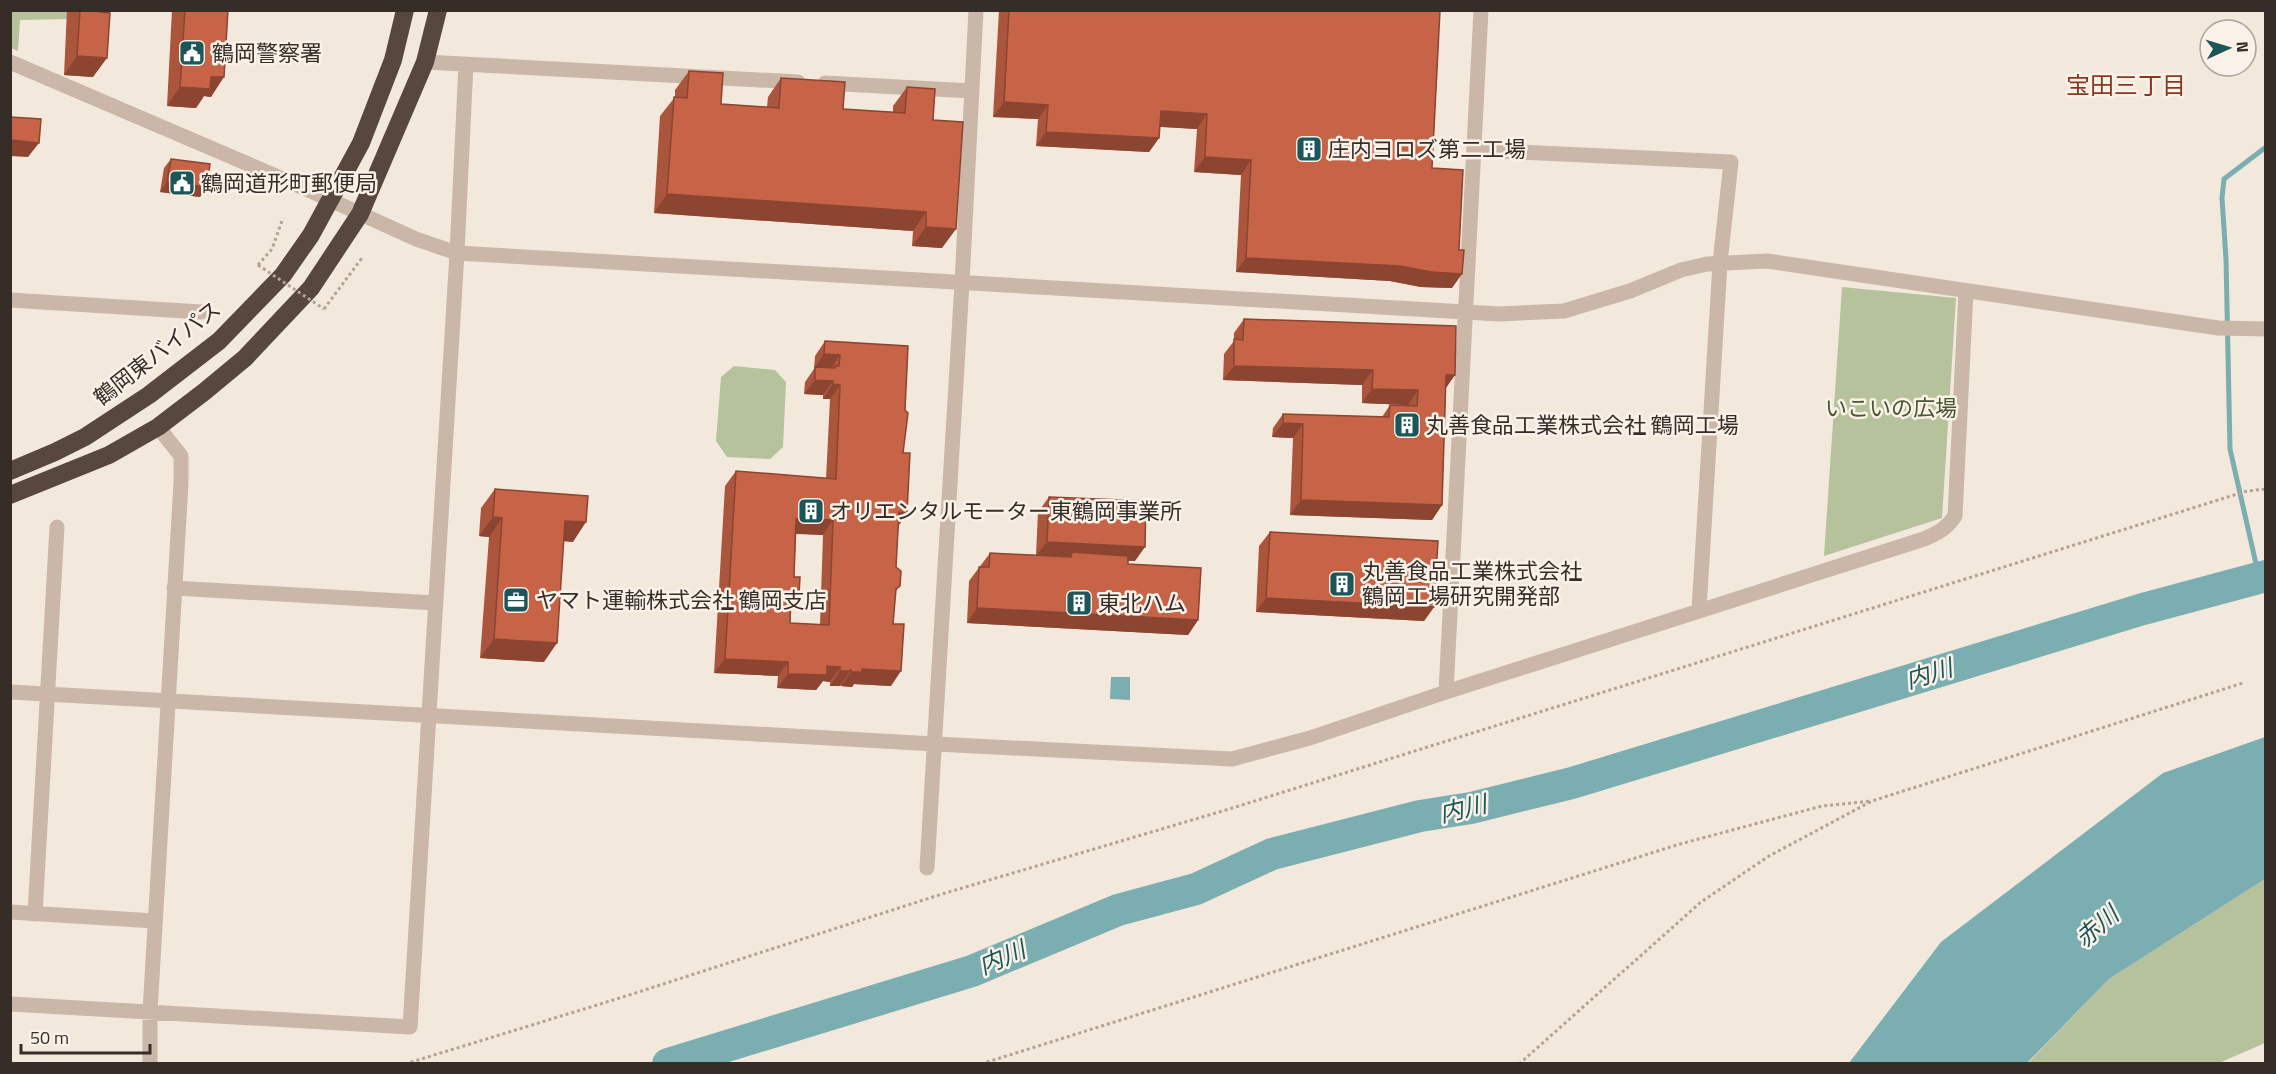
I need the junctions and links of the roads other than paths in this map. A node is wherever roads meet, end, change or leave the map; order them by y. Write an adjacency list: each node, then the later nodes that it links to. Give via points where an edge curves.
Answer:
1 (405, 10): 10 (highway, 鶴岡東バイパス, via 378,104)
2 (438, 10): 5 (highway)
3 (976, 10): 8 (street)
4 (1481, 10): 9 (street)
5 (425, 62): 7 (street); 11 (highway)
6 (10, 63): 10 (street)
7 (466, 64): 8 (street); 12 (street)
8 (972, 91): 14 (street)
9 (1474, 150): 13 (street, via 1731,162); 18 (street)
10 (330, 200): 11 (street); 21 (highway, 鶴岡東バイパス, via 283,275 219,341 149,395 85,437)
11 (360, 214): 12 (street); 20 (highway, via 310,288 244,358)
12 (457, 253): 14 (street); 25 (street)
13 (1720, 263): 15 (street, via 1767,261); 18 (street, via 1681,270 1564,311); 26 (street)
14 (962, 283): 18 (street); 32 (street)
15 (1966, 291): 19 (street, via 2218,328); 26 (street, via 1955,516 1950,524 1924,539)
16 (10, 300): 17 (street)
17 (201, 312)
18 (1465, 312): 28 (street)
19 (2265, 329)
20 (158, 427): 22 (highway, via 109,455); 24 (street, via 181,456)
21 (10, 471)
22 (10, 495)
23 (57, 527): 29 (street)
24 (174, 588): 25 (street); 30 (street)
25 (435, 603): 31 (street)
26 (1699, 610): 28 (street)
27 (10, 692): 29 (street)
28 (1446, 692): 32 (street, via 1310,738 1232,759)
29 (47, 694): 30 (street); 35 (street)
30 (168, 701): 31 (street); 36 (street)
31 (428, 716): 32 (street); 38 (street, via 410,1027)
32 (935, 744): 33 (street)
33 (927, 868)
34 (10, 912): 35 (street)
35 (35, 914): 36 (street)
36 (155, 921): 38 (street)
37 (10, 1004): 38 (street)
38 (150, 1012): 39 (street)
39 (150, 1064)

